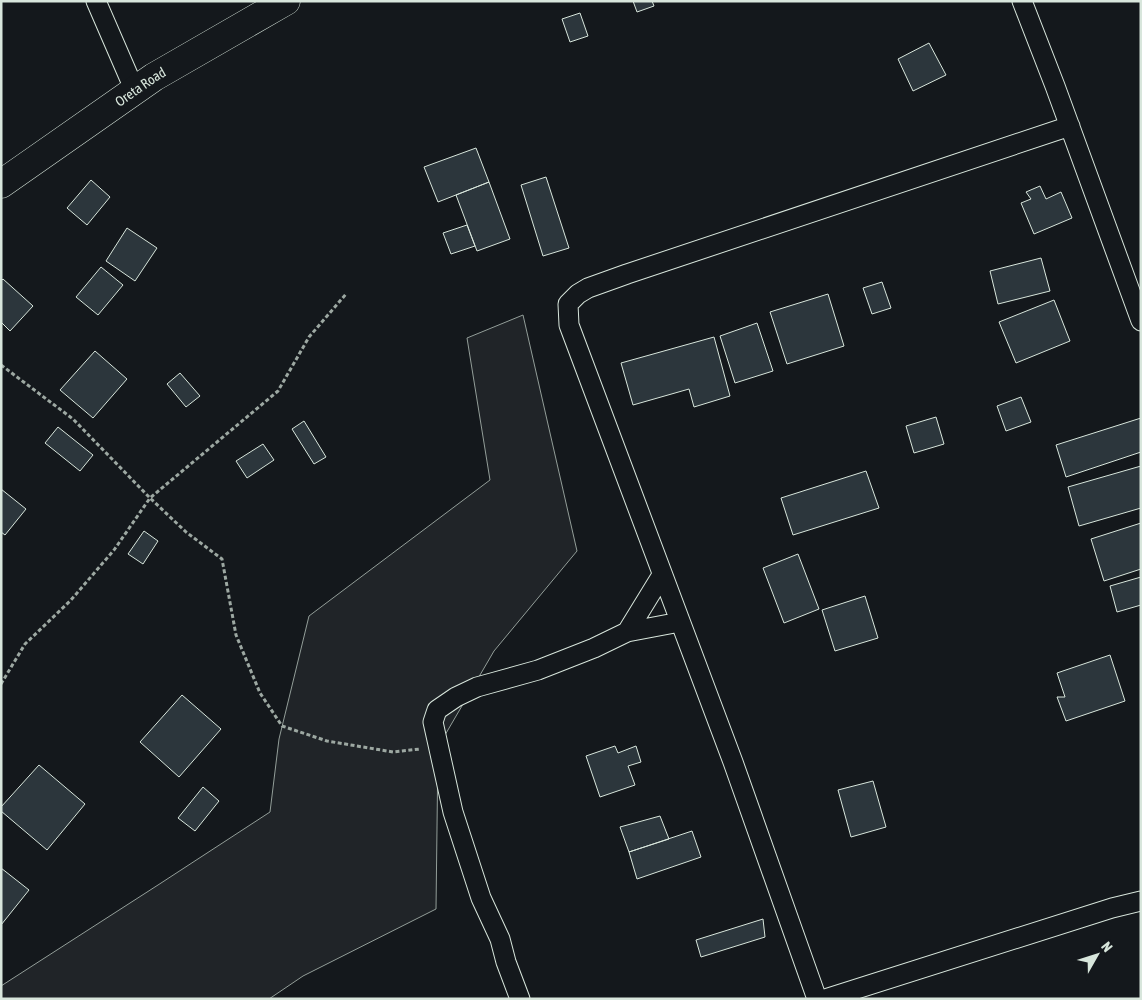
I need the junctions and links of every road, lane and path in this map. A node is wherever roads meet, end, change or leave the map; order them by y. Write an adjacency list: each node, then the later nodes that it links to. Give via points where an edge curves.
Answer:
1 (96, 1): 4 (street)
2 (286, 1): 4 (street, Oreta Road)
3 (1022, 1): 5 (street)
4 (135, 90): 6 (street, Oreta Road)
5 (1070, 126): 8 (street); 11 (street, via 627,274 588,288 568,304 569,325)
6 (1, 184)
7 (346, 294): 10 (path, via 309,336 278,391)
8 (1141, 321)
9 (1, 365): 10 (path, via 73,420)
10 (150, 498): 14 (path, via 114,550 71,600 25,644); 15 (path, via 222,560 236,635 260,693 282,726 327,741 393,752)
11 (662, 575): 12 (street); 13 (street)
12 (680, 622): 13 (street); 18 (street)
13 (627, 632): 15 (street, via 538,670 477,687 456,697 437,710 433,722)
14 (1, 684)
15 (438, 747): 17 (street, via 453,812 481,898 500,939)
16 (1141, 901): 19 (street)
17 (520, 999)
18 (817, 999)
19 (825, 999)

